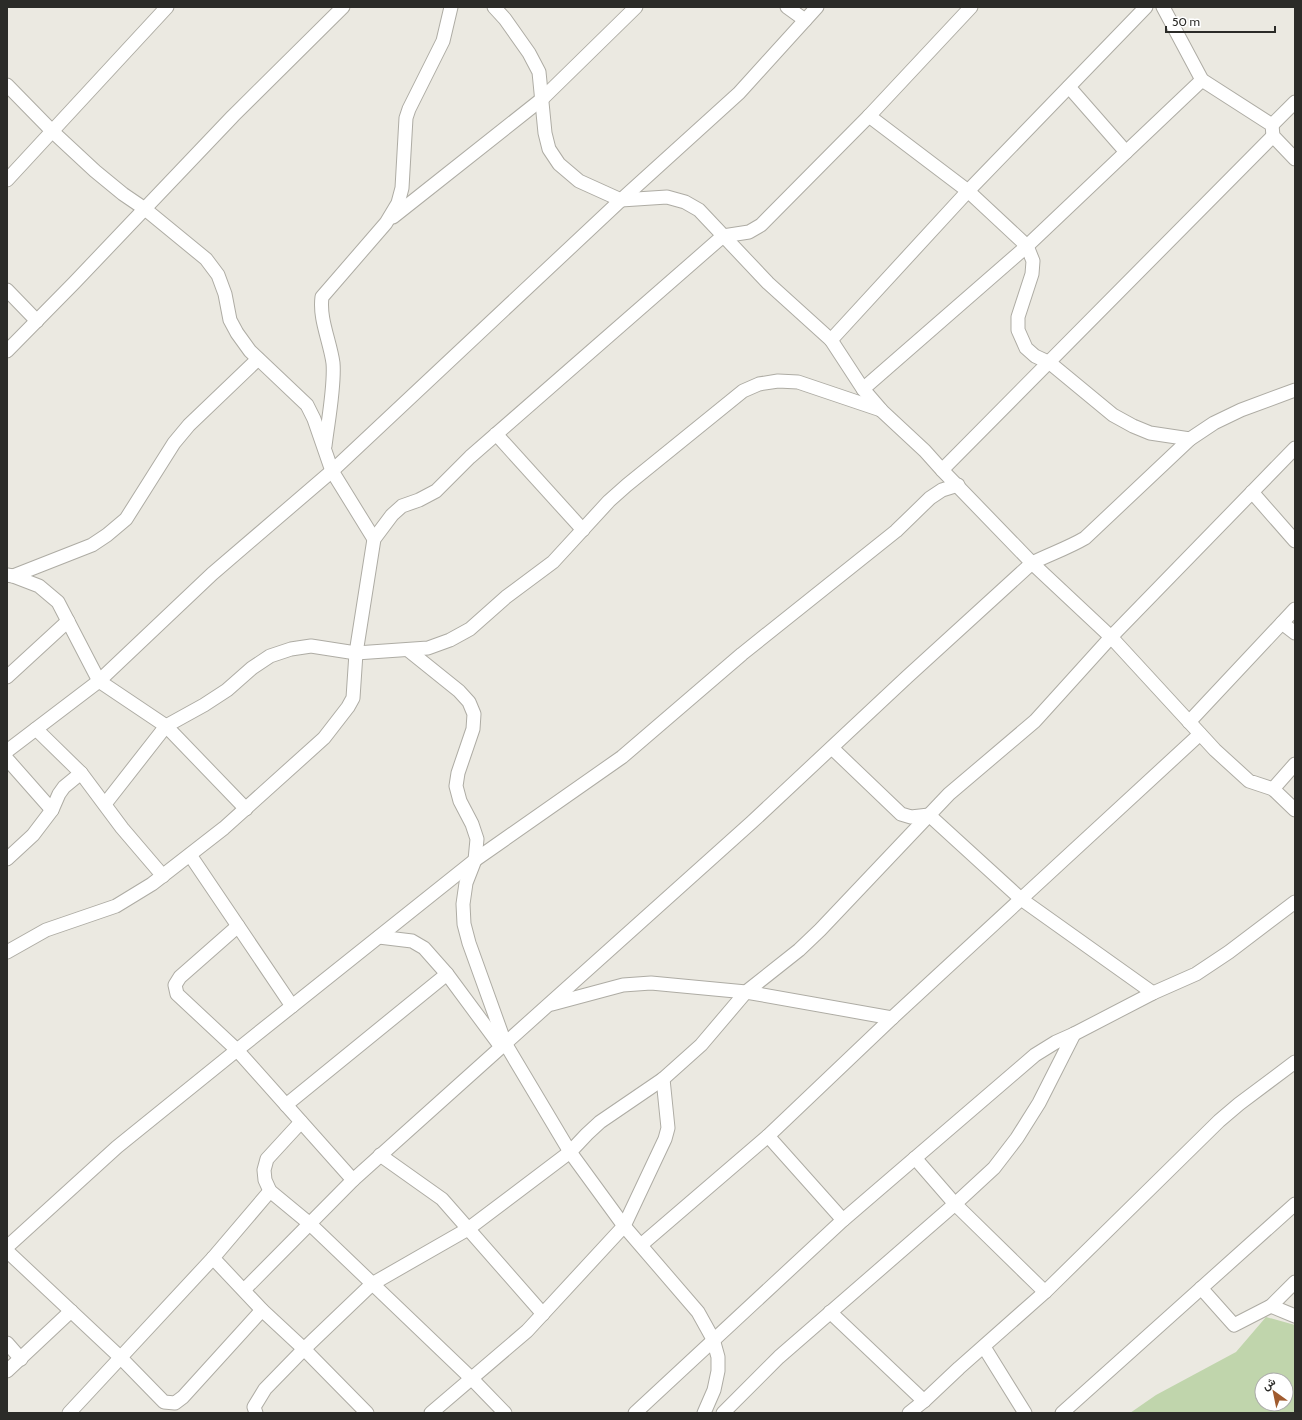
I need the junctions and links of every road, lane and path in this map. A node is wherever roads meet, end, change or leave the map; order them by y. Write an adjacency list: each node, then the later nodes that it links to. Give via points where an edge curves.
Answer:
1 (167, 7): 20 (street)
2 (450, 7): 27 (street, via 444,41 406,118 402,188 398,203)
3 (494, 7): 11 (street)
4 (636, 7): 16 (street)
5 (788, 7): 12 (street)
6 (817, 7): 12 (street)
7 (972, 7): 18 (street)
8 (1146, 7): 15 (street)
9 (1162, 7): 13 (street)
10 (340, 8): 26 (street)
11 (505, 13): 16 (street, via 539,72)
12 (806, 20): 25 (street, via 739,94)
13 (1202, 80): 19 (street); 21 (street)
14 (7, 85): 20 (street)
15 (1069, 87): 21 (street); 24 (street)
16 (542, 99): 25 (street, via 548,148 559,164 579,181); 27 (street)
17 (1295, 102): 19 (street)
18 (869, 116): 24 (street); 28 (street, via 761,226 749,232)
19 (1272, 131): 22 (street); 35 (street)
20 (53, 132): 23 (street); 26 (street, via 123,194)
21 (1126, 152): 29 (street)
22 (1295, 159)
23 (7, 180)
24 (968, 191): 29 (street); 32 (street)
25 (621, 200): 28 (street, via 667,197 685,202 699,210); 44 (street)
26 (145, 209): 31 (street); 34 (street, via 206,259 218,276 236,333)
27 (386, 223): 42 (street, via 322,297 320,307 333,375)
28 (723, 236): 32 (street, via 768,283); 39 (street)
29 (1027, 246): 35 (street, via 1033,261 1032,274 1018,317 1018,330 1026,348 1035,356); 36 (street)
30 (7, 290): 31 (street)
31 (37, 321): 33 (street)
32 (831, 340): 36 (street)
33 (7, 351)
34 (258, 359): 42 (street, via 307,405); 51 (street, via 189,425 174,443 126,519 108,535 92,545)
35 (1050, 363): 40 (street, via 1113,415 1133,426 1150,433); 43 (street)
36 (863, 389): 38 (street)
37 (1295, 390): 40 (street, via 1241,410 1214,423)
38 (882, 411): 43 (street); 47 (street, via 798,382 778,381 759,384 743,391 627,485)
39 (496, 434): 47 (street); 48 (street, via 436,491 402,506)
40 (1190, 439): 50 (street, via 1085,538)
41 (1295, 448): 46 (street)
42 (325, 450): 44 (street)
43 (942, 470): 45 (street)
44 (332, 471): 48 (street); 60 (street, via 212,574)
45 (958, 486): 50 (street); 78 (street, via 942,490 930,498 896,531 742,654 622,757)
46 (1252, 492): 49 (street); 56 (street)
47 (583, 530): 57 (street, via 552,562 506,597 470,629 428,648)
48 (374, 539): 58 (street)
49 (1295, 541)
50 (1032, 563): 56 (street); 65 (street)
51 (10, 575): 53 (street, via 39,586 58,602)
52 (1295, 609): 54 (street)
53 (68, 621): 59 (street); 60 (street)
54 (1282, 623): 55 (street); 61 (street)
55 (1295, 633)
56 (1111, 637): 61 (street); 75 (street, via 1035,721 959,786)
57 (408, 650): 58 (street); 78 (street, via 459,691 469,702 474,714 473,729 456,786 477,839)
58 (356, 653): 62 (street, via 311,646 290,649 270,656 228,690); 72 (street, via 353,698 348,707 324,738)
59 (7, 677)
60 (99, 681): 62 (street); 63 (street)
61 (1189, 722): 64 (street)
62 (166, 726): 71 (street); 72 (street)
63 (36, 729): 66 (street); 69 (street)
64 (1200, 734): 70 (street, via 1249,781); 80 (street)
65 (832, 748): 75 (street, via 901,814 911,817); 88 (street)
66 (7, 751)
67 (7, 759): 73 (street)
68 (1295, 764): 70 (street)
69 (81, 773): 71 (street); 73 (street, via 64,787)
70 (1273, 789): 74 (street)
71 (105, 804): 79 (street)
72 (246, 809): 76 (street)
73 (52, 810): 77 (street, via 33,834)
74 (1295, 810)
75 (929, 816): 80 (street); 86 (street, via 800,950)
76 (190, 855): 79 (street); 82 (street)
77 (7, 859)
78 (475, 860): 83 (street); 92 (street, via 466,883 464,924 468,943)
79 (163, 876): 84 (street, via 116,906 46,930)
80 (1021, 899): 87 (street); 90 (street)
81 (1295, 902): 87 (street, via 1196,974)
82 (238, 926): 89 (street); 93 (street, via 180,977 175,985 178,994)
83 (379, 937): 85 (street, via 412,941 424,948); 89 (street)
84 (7, 952)
85 (447, 974): 92 (street); 96 (street)
86 (746, 992): 88 (street, via 651,983 623,985); 90 (street); 95 (street, via 701,1045)
87 (1153, 993): 91 (street)
88 (548, 1005): 92 (street)
89 (292, 1006): 93 (street)
90 (892, 1018): 98 (street)
91 (1074, 1034): 101 (street, via 1036,1055); 104 (street, via 1039,1103 1017,1138 994,1168)
92 (503, 1045): 99 (street); 100 (street)
93 (237, 1050): 96 (street); 111 (street, via 117,1147)
94 (1295, 1062): 118 (street, via 1219,1121)
95 (663, 1079): 99 (street, via 600,1122); 108 (street, via 668,1128)
96 (286, 1105): 97 (street)
97 (301, 1122): 102 (street); 103 (street, via 267,1160 264,1170)
98 (768, 1136): 106 (street); 110 (street)
99 (570, 1152): 108 (street); 109 (street)
100 (380, 1155): 102 (street); 109 (street, via 442,1199)
101 (915, 1158): 104 (street); 106 (street)
102 (353, 1180): 107 (street)
103 (270, 1191): 107 (street); 113 (street)
104 (955, 1204): 118 (street); 122 (street)
105 (1295, 1204): 116 (street)
106 (843, 1220): 125 (street)
107 (310, 1224): 115 (street); 117 (street)
108 (624, 1226): 110 (street); 123 (street)
109 (468, 1229): 115 (street); 123 (street)
110 (641, 1245): 125 (street, via 698,1312)
111 (7, 1247)
112 (7, 1250): 121 (street)
113 (213, 1258): 117 (street); 129 (street)
114 (1295, 1282): 119 (street)
115 (372, 1284): 128 (street); 132 (street)
116 (1201, 1288): 119 (street, via 1234,1325); 144 (street)
117 (244, 1290): 120 (street)
118 (1045, 1292): 127 (street)
119 (1271, 1306): 124 (street)
120 (262, 1310): 128 (street); 129 (street, via 175,1403 164,1402)
121 (71, 1311): 129 (street); 130 (street)
122 (830, 1312): 133 (street); 141 (street, via 779,1357)
123 (543, 1314): 132 (street, via 516,1342)
124 (1295, 1316)
125 (713, 1339): 139 (street); 140 (street, via 718,1356 718,1372 714,1390)
126 (7, 1343): 130 (street)
127 (984, 1347): 133 (street); 143 (street)
128 (304, 1349): 135 (street, via 265,1389 254,1407); 136 (street)
129 (121, 1358): 134 (street)
130 (21, 1359): 131 (street)
131 (7, 1371)
132 (472, 1379): 137 (street); 138 (street)
133 (924, 1401): 142 (street)
134 (69, 1413)
135 (256, 1413)
136 (367, 1413)
137 (431, 1413)
138 (505, 1413)
139 (635, 1413)
140 (704, 1413)
141 (723, 1413)
142 (909, 1413)
143 (1025, 1413)
144 (1062, 1413)

